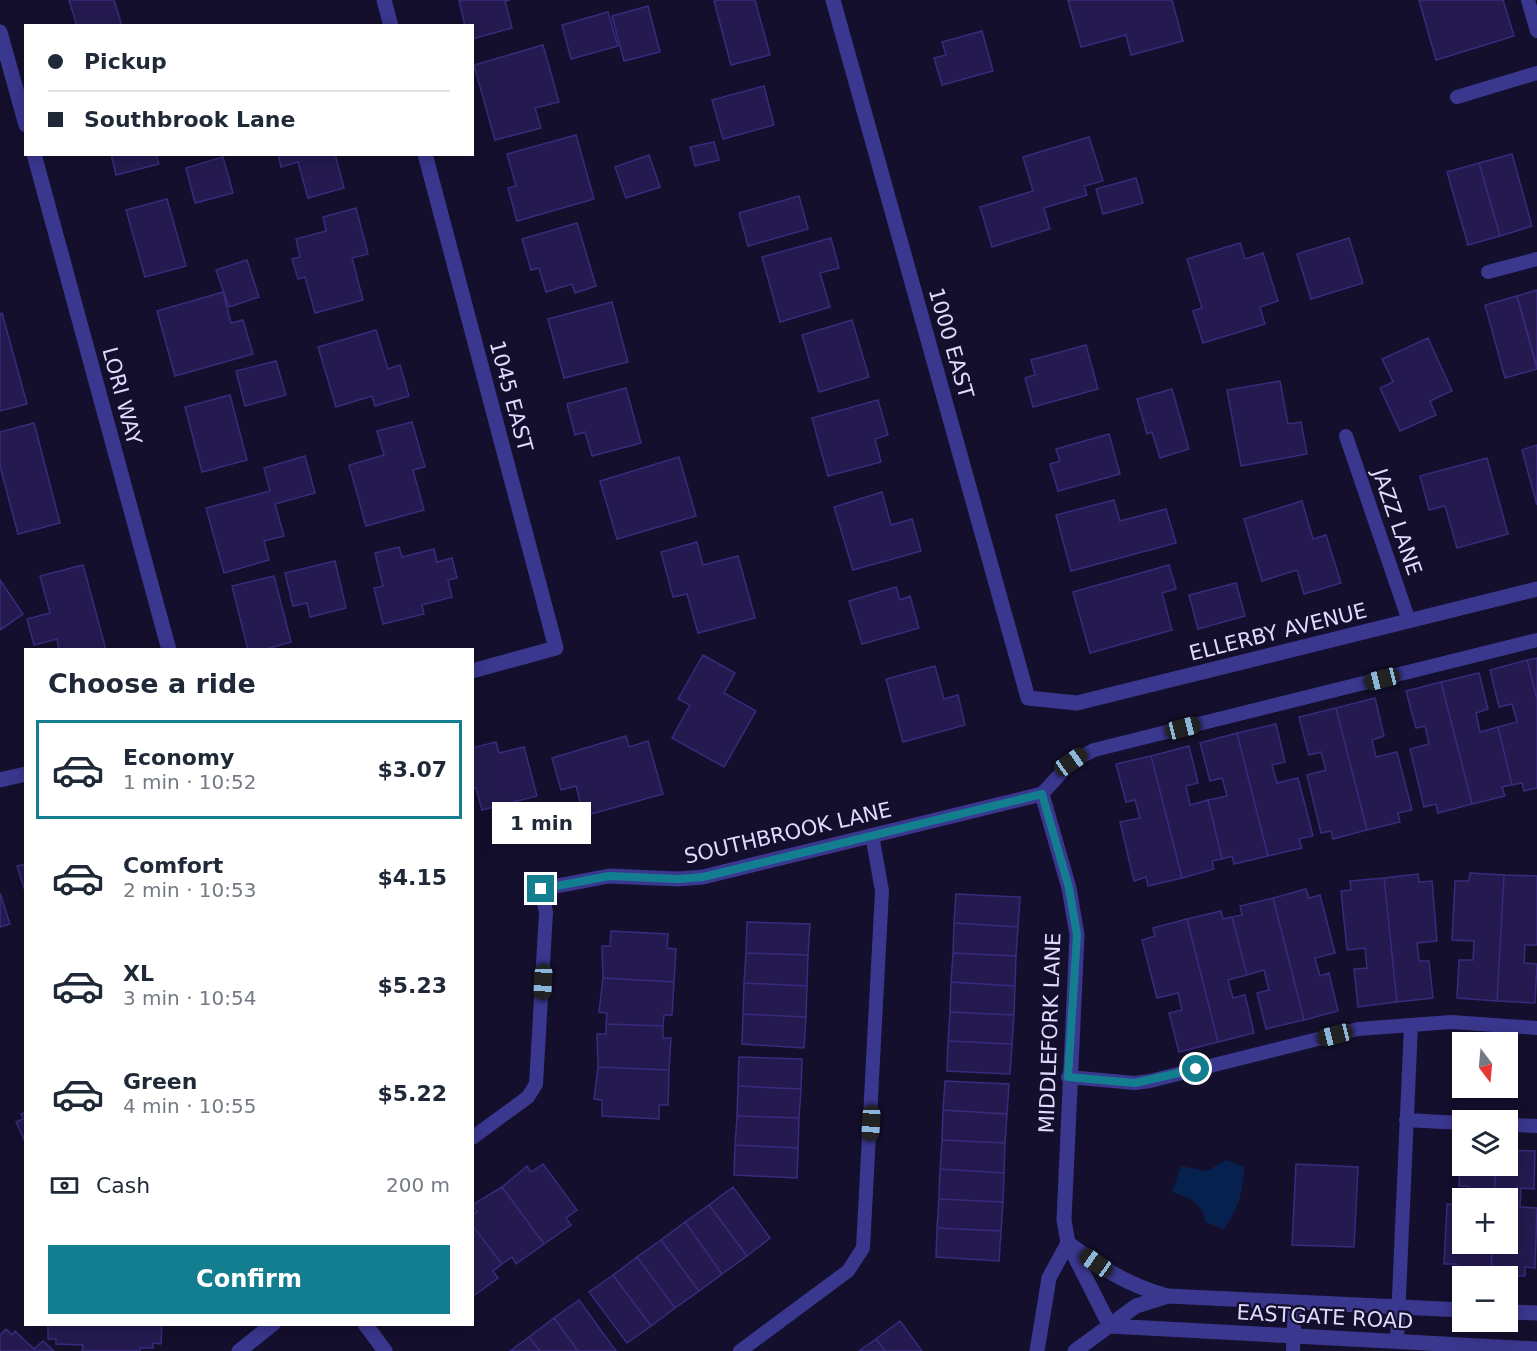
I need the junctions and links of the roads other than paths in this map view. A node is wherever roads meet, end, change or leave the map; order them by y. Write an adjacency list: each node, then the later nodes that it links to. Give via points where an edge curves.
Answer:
1 (384, 0): 4 (street)
2 (834, 0): 20 (street, 1000 EAST)
3 (1528, 0): 5 (lane)
4 (390, 24)
5 (1537, 31)
6 (0, 32): 9 (street)
7 (1537, 73): 8 (lane)
8 (1457, 98)
9 (24, 118)
10 (35, 156): 18 (street, LORI WAY)
11 (426, 156): 19 (street, 1045 EAST, via 555,648)
12 (1537, 259): 13 (lane)
13 (1488, 272)
14 (1346, 436): 16 (lane, JAZZ LANE)
15 (1537, 589): 16 (street, ELLERBY AVENUE)
16 (1409, 621): 20 (street, ELLERBY AVENUE, via 1077,703)
17 (1537, 640): 23 (lane, via 1094,750 1071,762)
18 (168, 648)
19 (474, 670)
20 (1028, 698)
21 (24, 774): 22 (street)
22 (0, 780)
23 (1042, 794): 24 (street, SOUTHBROOK LANE); 28 (street, MIDDLEFORK LANE, via 1069,888 1077,935)
24 (872, 835): 25 (street, SOUTHBROOK LANE, via 703,877 609,876); 49 (lane, via 882,891 863,1248 848,1271)
25 (541, 889): 33 (lane, via 546,912 537,1084 528,1097)
26 (1411, 1025): 27 (lane, via 1451,1022); 28 (lane, via 1358,1029 1150,1081); 29 (lane)
27 (1537, 1028)
28 (1068, 1077): 34 (street, MIDDLEFORK LANE, via 1064,1220)
29 (1406, 1120): 30 (lane); 37 (lane)
30 (1452, 1122)
31 (1518, 1125): 32 (lane)
32 (1537, 1126)
33 (474, 1137)
34 (1068, 1243): 35 (street, EASTGATE ROAD, via 1136,1287); 43 (street, MIDDLEFORK LANE); 50 (street, via 1049,1278)
35 (1168, 1296): 36 (street, EASTGATE ROAD); 43 (street, EASTGATE ROAD, via 1136,1306)
36 (1295, 1302): 37 (street, EASTGATE ROAD); 45 (lane)
37 (1398, 1307): 38 (street, EASTGATE ROAD); 44 (lane)
38 (1452, 1310)
39 (1518, 1312): 40 (street)
40 (1537, 1313)
41 (270, 1326): 47 (street)
42 (366, 1326): 48 (street)
43 (1110, 1326): 45 (street, EASTGATE ROAD); 51 (street, EASTGATE ROAD)
44 (1397, 1341): 45 (street, EASTGATE ROAD); 46 (street, EASTGATE ROAD)
45 (1293, 1344)
46 (1537, 1349)
47 (239, 1351)
48 (385, 1351)
49 (741, 1351)
50 (1037, 1351)
51 (1075, 1351)

